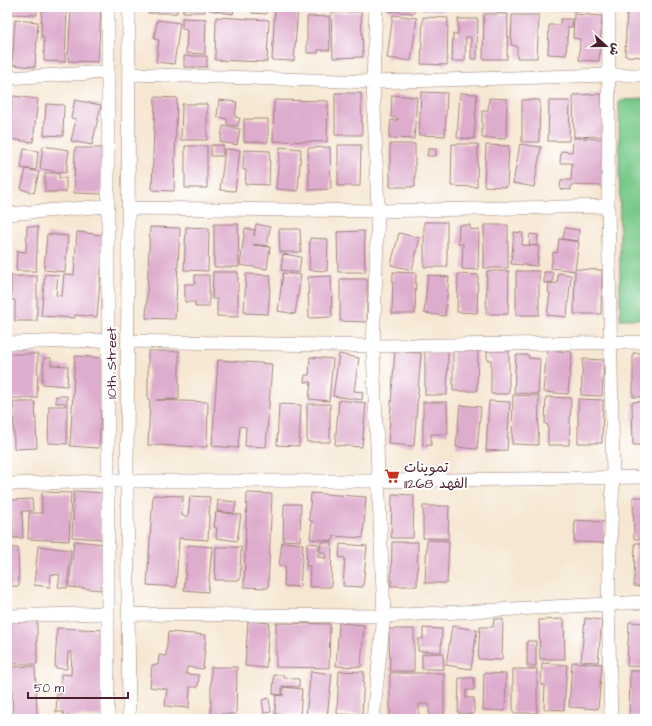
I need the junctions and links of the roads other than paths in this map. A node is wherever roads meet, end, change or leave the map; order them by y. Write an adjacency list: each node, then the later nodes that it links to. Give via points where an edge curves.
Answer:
1 (108, 7): 5 (street, 10th Street)
2 (128, 7): 6 (street, 10th Street)
3 (376, 7): 10 (street)
4 (609, 7): 7 (street)
5 (108, 72): 9 (street); 11 (street, 10th Street)
6 (129, 74): 10 (street); 13 (street, 10th Street)
7 (609, 75): 8 (street); 10 (street); 12 (street)
8 (645, 76)
9 (7, 78)
10 (373, 82): 14 (street)
11 (108, 206): 15 (street); 16 (street, 10th Street)
12 (608, 206): 14 (street); 20 (street)
13 (129, 208): 14 (street); 17 (street, 10th Street)
14 (378, 211): 21 (street)
15 (7, 214)
16 (108, 340): 19 (street); 24 (street, 10th Street)
17 (128, 341): 21 (street); 25 (street, 10th Street)
18 (645, 342): 20 (street)
19 (7, 343)
20 (610, 343): 21 (street); 22 (street)
21 (374, 346): 26 (street)
22 (613, 477): 23 (street); 26 (street); 29 (street)
23 (645, 477)
24 (108, 481): 25 (street); 27 (street); 30 (street, 10th Street)
25 (127, 481): 26 (street); 31 (street, 10th Street)
26 (379, 481): 33 (street)
27 (7, 484)
28 (645, 602): 29 (street)
29 (608, 603): 33 (street); 37 (street)
30 (108, 613): 32 (street); 34 (street, 10th Street)
31 (129, 614): 33 (street); 35 (street, 10th Street)
32 (7, 616)
33 (384, 616): 36 (street)
34 (108, 719)
35 (129, 719)
36 (373, 719)
37 (611, 719)

